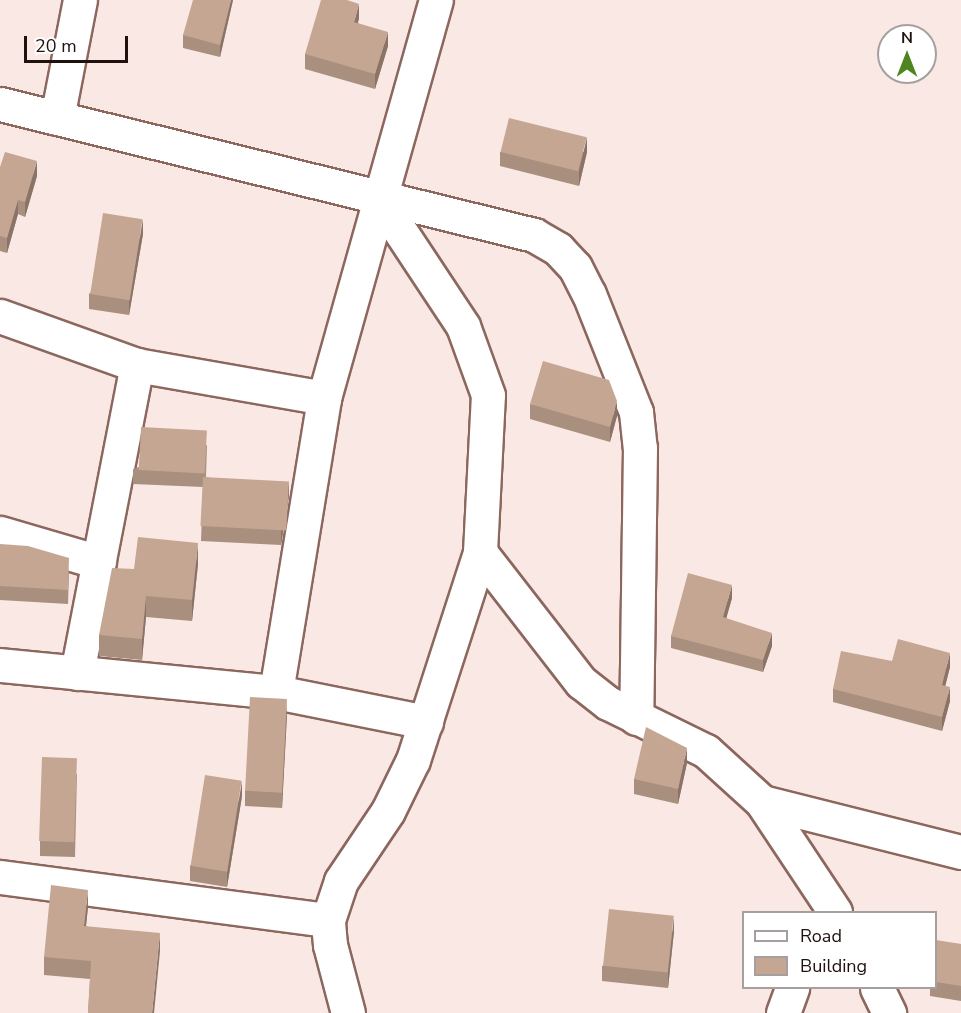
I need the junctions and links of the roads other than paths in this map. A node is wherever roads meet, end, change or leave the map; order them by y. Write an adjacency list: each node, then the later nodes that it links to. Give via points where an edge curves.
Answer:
1 (80, 0): 4 (street)
2 (426, 2): 5 (street)
3 (0, 104): 4 (street)
4 (57, 118): 5 (street)
5 (379, 199): 8 (street); 10 (street, via 463,326 482,374 488,395); 15 (street, via 534,236 558,249 590,294 636,412 640,448)
6 (0, 316): 7 (street)
7 (136, 364): 8 (street); 11 (street)
8 (324, 398): 14 (street)
9 (0, 532): 11 (street)
10 (480, 552): 15 (street, via 581,682); 16 (street)
11 (99, 562): 13 (street)
12 (0, 665): 13 (street)
13 (77, 673): 14 (street)
14 (276, 692): 16 (street)
15 (636, 718): 17 (street, via 706,751)
16 (426, 722): 21 (street, via 388,811 341,882)
17 (762, 802): 18 (street); 20 (street)
18 (961, 852)
19 (0, 877): 21 (street)
20 (826, 907)
21 (328, 920): 24 (street, via 330,945)
22 (791, 989): 25 (street)
23 (878, 989): 26 (street)
24 (348, 1013)
25 (783, 1013)
26 (889, 1013)

